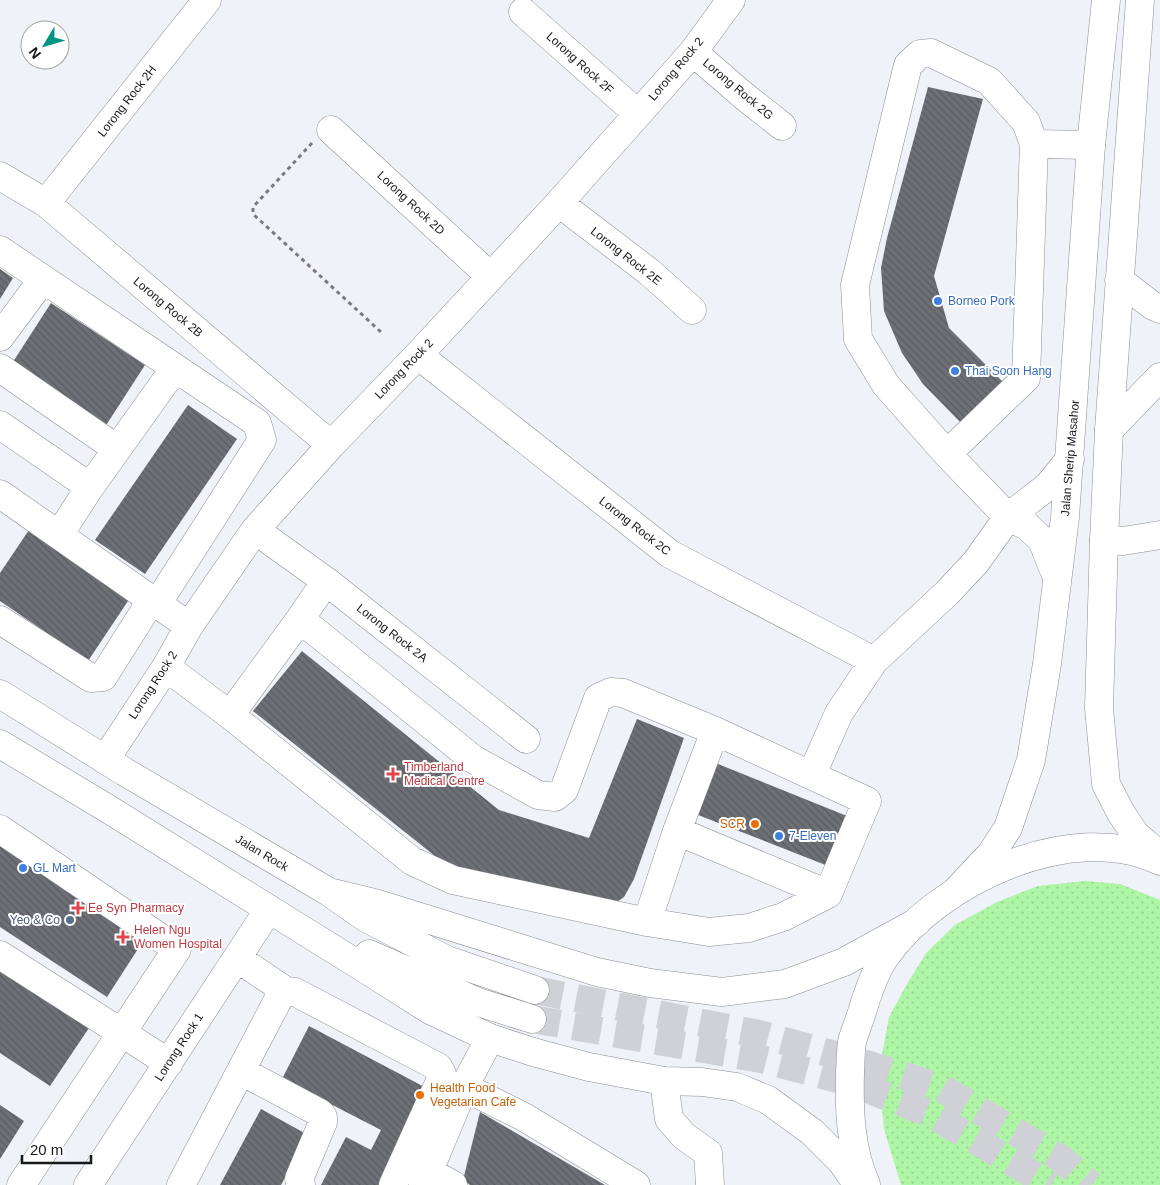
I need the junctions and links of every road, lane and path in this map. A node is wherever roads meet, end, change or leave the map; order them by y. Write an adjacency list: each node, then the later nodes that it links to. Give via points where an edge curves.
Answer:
1 (207, 0): 13 (main road, Lorong Rock 2H)
2 (731, 0): 6 (main road, Lorong Rock 2)
3 (1106, 0): 11 (main road, Jalan Sherip Masahor)
4 (1140, 0): 18 (main road)
5 (523, 12): 7 (main road, Lorong Rock 2F)
6 (693, 52): 7 (main road, Lorong Rock 2); 8 (main road, Lorong Rock 2G)
7 (638, 114): 14 (main road, Lorong Rock 2)
8 (782, 126)
9 (332, 130): 16 (main road, Lorong Rock 2D); 21 (path, via 322,132 253,207 253,214)
10 (1034, 144): 11 (main road); 31 (main road, via 1026,378); 31 (main road, via 1026,122 989,81 931,53 920,54 908,65 855,285 858,339 886,385)
11 (1091, 145): 32 (main road, Jalan Sherip Masahor)
12 (0, 176): 13 (main road, Lorong Rock 2B)
13 (46, 203): 29 (main road, Lorong Rock 2B)
14 (559, 203): 16 (main road, Lorong Rock 2); 20 (main road, Lorong Rock 2E, via 648,271)
15 (0, 250): 17 (main road)
16 (490, 276): 23 (main road, Lorong Rock 2)
17 (43, 279): 22 (main road); 25 (main road)
18 (1119, 280): 19 (main road); 28 (main road)
19 (1160, 309)
20 (692, 310)
21 (382, 333)
22 (0, 337)
23 (418, 355): 29 (main road, Lorong Rock 2); 46 (main road, Lorong Rock 2C, via 670,554)
24 (0, 368): 30 (main road)
25 (175, 368): 30 (main road); 42 (main road, via 257,423 262,440)
26 (1160, 377): 28 (main road)
27 (0, 426): 33 (main road)
28 (1109, 430): 39 (main road)
29 (330, 445): 36 (main road, Lorong Rock 2)
30 (117, 449): 33 (main road)
31 (947, 454): 35 (main road)
32 (1070, 459): 35 (main road, via 1048,486); 40 (main road, Jalan Sherip Masahor)
33 (90, 487): 38 (main road)
34 (0, 494): 38 (main road)
35 (1008, 517): 40 (main road, via 1027,526 1042,540); 46 (main road, via 976,562)
36 (255, 530): 41 (main road, Lorong Rock 2A); 45 (main road, Lorong Rock 2)
37 (1160, 534): 39 (main road, via 1124,541)
38 (59, 535): 42 (main road)
39 (1104, 540): 57 (main road, via 1099,708 1106,784 1135,834)
40 (1057, 578): 59 (main road, Jalan Sherip Masahor, via 1031,760 1008,828 991,854)
41 (326, 581): 43 (main road); 51 (main road, Lorong Rock 2A)
42 (154, 602): 44 (main road, via 103,677 91,678); 45 (main road)
43 (300, 619): 49 (main road); 50 (main road, via 473,760 538,795 555,797 564,790 598,698 611,692 623,693)
44 (0, 620)
45 (190, 626): 47 (main road, Lorong Rock 2)
46 (874, 661): 54 (main road, via 839,713)
47 (166, 667): 49 (main road); 53 (main road, Lorong Rock 2)
48 (0, 694): 53 (main road, Jalan Rock)
49 (230, 714): 63 (main road, via 412,861 454,880)
50 (715, 731): 54 (main road); 56 (main road)
51 (526, 739)
52 (0, 744): 62 (main road)
53 (105, 760): 60 (main road, Jalan Rock)
54 (812, 774): 61 (main road, via 868,800)
55 (0, 829): 70 (main road, via 177,949)
56 (677, 831): 61 (main road); 63 (main road)
57 (1160, 856)
58 (1160, 861): 59 (main road, via 1131,851 1073,849 1040,854 1009,864)
59 (956, 891): 64 (main road)
60 (329, 892): 64 (main road, via 375,903 597,972 722,992 794,981 844,962); 68 (main road, Jalan Rock, via 366,918 447,960)
61 (828, 894): 63 (main road, via 783,917 749,928 709,932)
62 (269, 909): 66 (main road, Lorong Rock 1); 69 (main road, via 478,1002); 71 (main road, via 430,1010)
63 (647, 922)
64 (917, 922): 87 (main road, via 900,938 875,974 853,1040 850,1118 860,1171)
65 (0, 955): 70 (main road)
66 (237, 958): 67 (main road); 72 (main road, Lorong Rock 1)
67 (286, 990): 73 (main road); 76 (main road, via 438,1067 442,1074 440,1081)
68 (535, 990)
69 (532, 1018)
70 (122, 1032): 72 (main road); 79 (main road)
71 (490, 1038): 74 (main road, via 589,1067); 75 (main road)
72 (169, 1063): 80 (main road, Lorong Rock 1)
73 (241, 1071): 81 (main road); 82 (main road, via 320,1113 323,1122 299,1179)
74 (664, 1080): 78 (main road, via 669,1119 684,1136 708,1153); 86 (main road, via 737,1087 768,1100 812,1132 841,1161)
75 (464, 1087): 77 (main road); 85 (main road, via 524,1117)
76 (409, 1150): 77 (main road); 83 (main road)
77 (428, 1172): 84 (main road)
78 (711, 1184)
79 (21, 1185)
80 (88, 1185)
81 (180, 1185)
82 (301, 1185)
83 (393, 1185)
84 (453, 1185)
85 (636, 1185)
86 (858, 1185)
87 (867, 1185)

